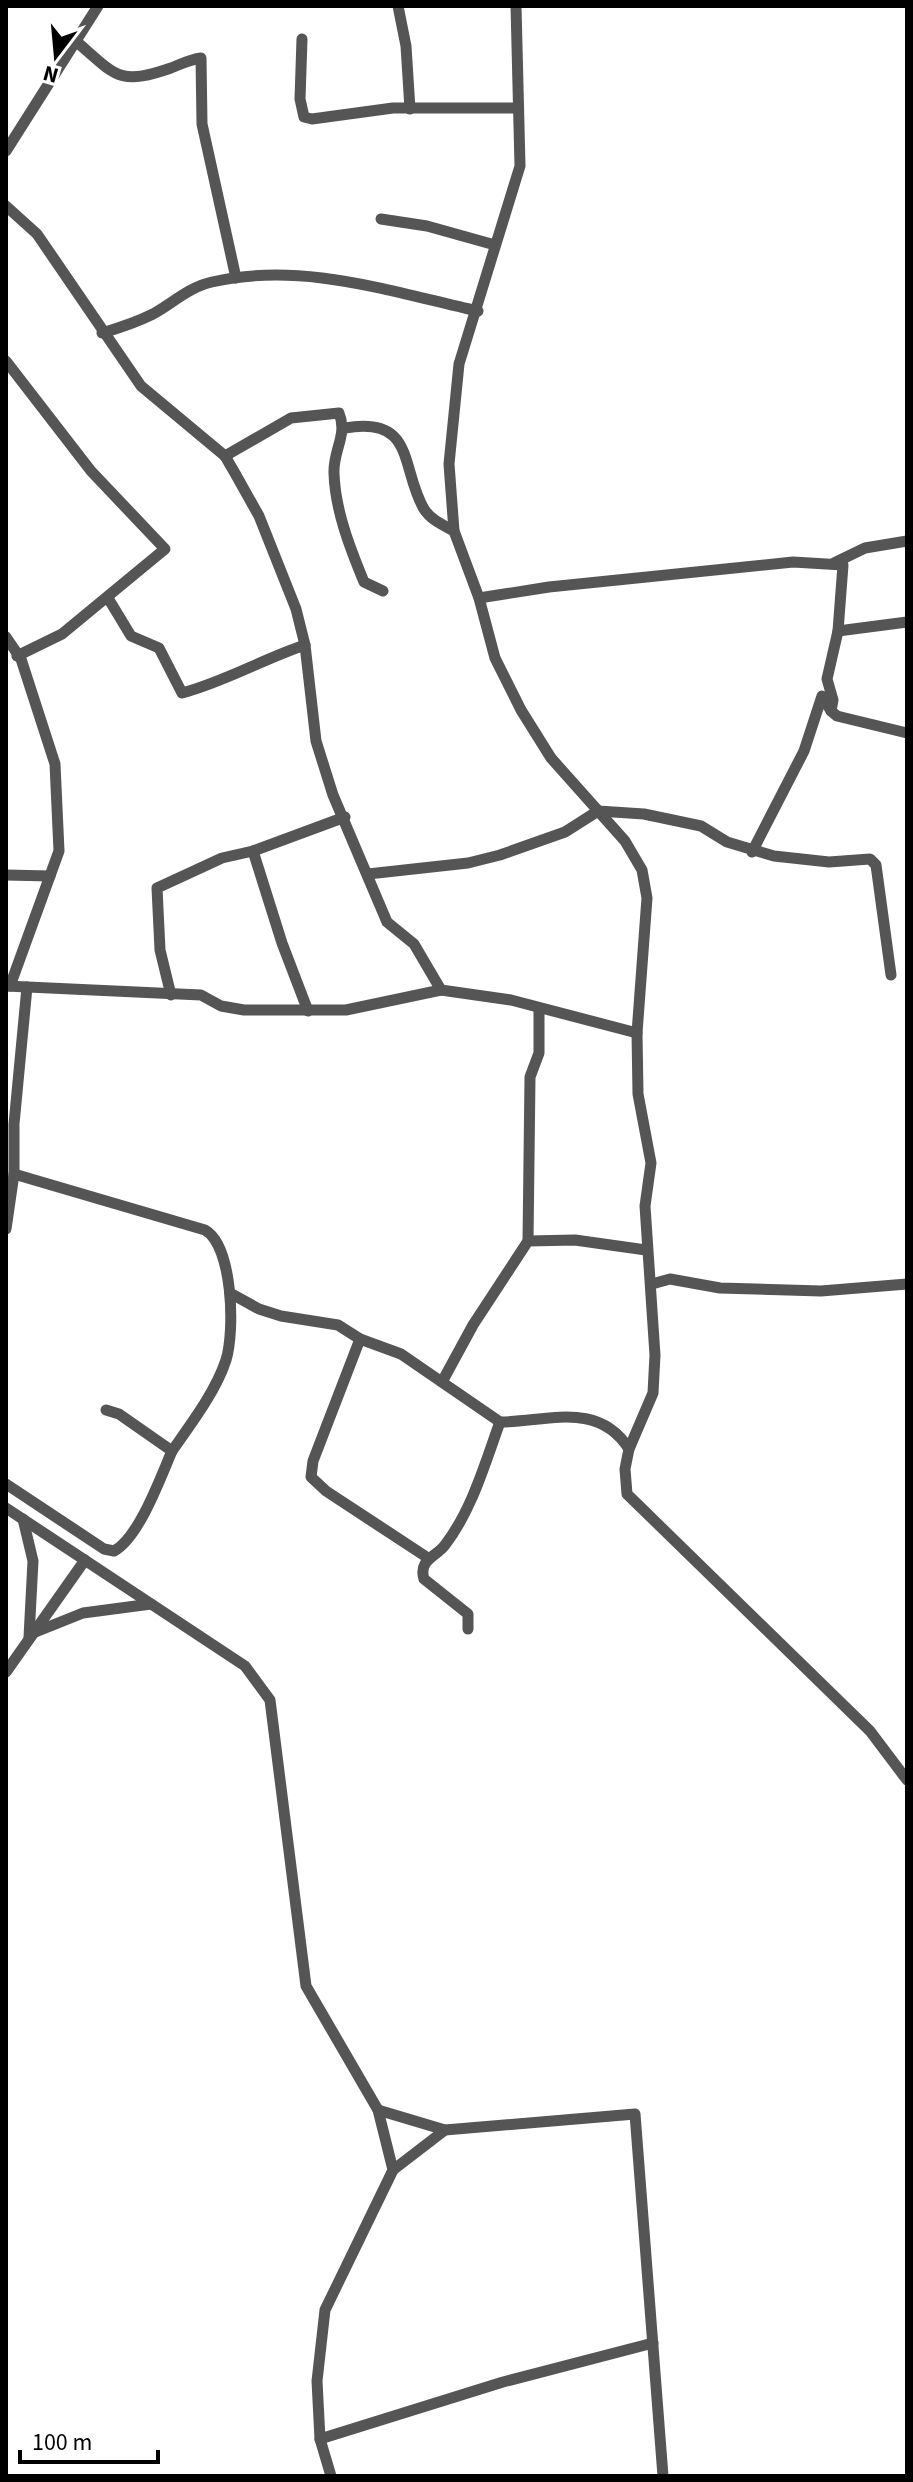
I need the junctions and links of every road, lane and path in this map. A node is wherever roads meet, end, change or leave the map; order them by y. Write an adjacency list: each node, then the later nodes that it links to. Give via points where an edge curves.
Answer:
1 (98, 6): 5 (street)
2 (398, 6): 7 (street)
3 (516, 6): 6 (street)
4 (302, 39): 7 (street, via 304,117)
5 (77, 42): 8 (street); 12 (street, via 125,78 138,79 201,58 202,124)
6 (517, 108): 7 (street); 11 (street, via 520,166)
7 (410, 109)
8 (6, 151)
9 (6, 206): 14 (street, via 37,234)
10 (381, 219): 11 (street)
11 (495, 245): 13 (street)
12 (236, 278): 13 (street, via 338,279); 14 (street, via 183,293 156,312)
13 (478, 311): 18 (street, via 457,379 449,464)
14 (102, 333): 17 (street, via 141,386)
15 (6, 361): 22 (street, via 91,471 165,549)
16 (345, 428): 17 (street, via 339,413 291,418); 18 (street, via 362,425 390,433 400,442 424,509); 21 (street, via 334,472 345,532 364,582)
17 (225, 456): 27 (street, via 259,516)
18 (454, 531): 23 (street)
19 (907, 541): 20 (street, via 865,548)
20 (834, 563): 23 (street, via 664,574); 25 (street, via 843,565)
21 (383, 591)
22 (108, 598): 27 (street, via 131,636 159,648 182,693); 28 (street, via 62,634)
23 (479, 598): 31 (street, via 495,658 521,710 551,758)
24 (907, 622): 25 (street)
25 (838, 631): 29 (street, via 827,679)
26 (6, 637): 28 (street)
27 (305, 645): 32 (street, via 316,741)
28 (17, 656): 37 (street, via 55,764 59,851)
29 (831, 711): 30 (street); 34 (street, via 822,696 804,751)
30 (907, 733)
31 (598, 811): 34 (street, via 701,826); 35 (street, via 565,832 500,855); 45 (street, via 642,870 647,898)
32 (345, 817): 33 (street); 35 (street)
33 (253, 851): 42 (street, via 222,858 157,888 160,950); 44 (street)
34 (752, 852): 38 (street, via 829,862 870,859 876,865)
35 (368, 874): 41 (street, via 387,922 414,944)
36 (6, 875): 37 (street)
37 (50, 876): 39 (street)
38 (891, 975)
39 (8, 986): 40 (street)
40 (27, 987): 42 (street); 46 (street, via 15,1100)
41 (441, 990): 43 (street); 44 (street, via 346,1010)
42 (171, 995): 44 (street, via 201,995 244,1010)
43 (539, 1008): 45 (street); 48 (street, via 539,1053 530,1077)
44 (308, 1011)
45 (637, 1033): 49 (street, via 638,1094 651,1163)
46 (14, 1174): 47 (street); 52 (street, via 205,1230 217,1242)
47 (6, 1229)
48 (528, 1241): 49 (street, via 575,1240); 54 (street)
49 (646, 1250): 50 (street)
50 (652, 1284): 51 (street, via 670,1279 720,1288 821,1291); 57 (street, via 653,1393)
51 (907, 1284)
52 (230, 1293): 53 (street, via 270,1313 338,1325); 58 (street, via 226,1360)
53 (360, 1339): 54 (street, via 401,1354); 62 (street, via 311,1477)
54 (442, 1382): 56 (street)
55 (106, 1410): 58 (street)
56 (500, 1422): 57 (street, via 551,1416 598,1423 619,1433); 62 (street, via 456,1528 443,1548)
57 (629, 1449): 68 (street, via 627,1494 870,1731)
58 (172, 1451): 59 (street, via 152,1497 125,1543 114,1551)
59 (6, 1484)
60 (6, 1508): 61 (street)
61 (23, 1519): 63 (street); 66 (street, via 33,1561)
62 (428, 1558): 65 (street, via 424,1579 468,1614)
63 (85, 1560): 64 (street); 66 (street)
64 (151, 1604): 66 (street, via 83,1613); 69 (street, via 245,1666 270,1700 306,1986)
65 (468, 1629)
66 (31, 1637): 67 (street)
67 (6, 1672)
68 (907, 1780)
69 (378, 2110): 70 (street); 71 (street)
70 (445, 2130): 71 (street); 72 (street, via 635,2114)
71 (393, 2170): 73 (street, via 325,2310 317,2381)
72 (653, 2343): 73 (street, via 503,2382); 75 (street)
73 (320, 2439): 74 (street)
74 (331, 2476)
75 (663, 2476)

